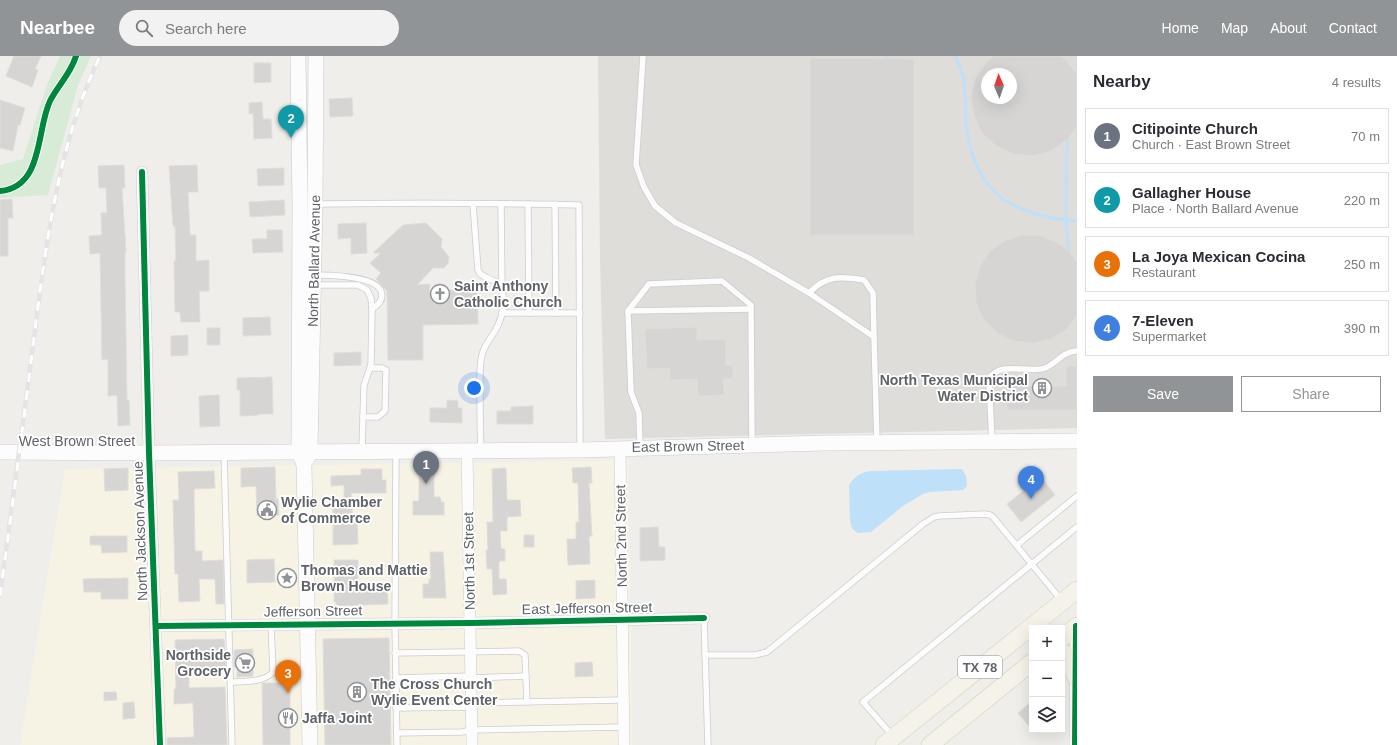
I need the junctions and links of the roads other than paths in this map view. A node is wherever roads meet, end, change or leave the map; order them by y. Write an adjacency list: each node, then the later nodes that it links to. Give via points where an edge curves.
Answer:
1 (298, 56): 10 (main road, North Ballard Avenue)
2 (316, 56): 5 (main road, North Ballard Avenue)
3 (643, 56): 14 (lane, via 636,165 644,186 656,206 676,223 749,258)
4 (142, 172): 39 (street, North Jackson Avenue)
5 (315, 204): 6 (lane); 10 (lane); 11 (main road, North Ballard Avenue)
6 (473, 204): 7 (lane); 13 (lane, via 478,270 482,276 498,283)
7 (501, 204): 8 (lane); 13 (lane)
8 (528, 204): 9 (lane); 19 (lane)
9 (555, 204): 20 (lane); 21 (lane, via 579,205)
10 (300, 205): 11 (main road, North Ballard Avenue)
11 (306, 280): 12 (lane); 12 (lane, via 335,276); 36 (main road, North Ballard Avenue)
12 (359, 282): 15 (lane, via 371,298); 15 (lane, via 367,280 382,293 379,304)
13 (502, 292): 18 (lane)
14 (809, 293): 22 (lane); 22 (lane, via 818,284 834,278 864,280 873,293)
15 (372, 309): 24 (lane)
16 (751, 309): 17 (lane); 17 (lane, via 751,305 722,281 650,284); 29 (lane)
17 (628, 311): 30 (lane, via 631,392 639,413)
18 (502, 313): 19 (lane); 34 (lane, via 480,362)
19 (529, 313): 20 (lane)
20 (556, 313): 21 (lane)
21 (580, 313): 35 (lane)
22 (874, 338): 28 (lane)
23 (1077, 351): 27 (lane, via 1063,355 1043,369 1006,369 992,375 989,379)
24 (370, 368): 25 (lane, via 364,385); 25 (lane, via 386,370 384,411 378,417)
25 (363, 417): 32 (lane)
26 (1077, 441): 27 (main road, East Brown Street)
27 (992, 442): 28 (main road, East Brown Street)
28 (877, 443): 29 (main road, East Brown Street)
29 (752, 445): 30 (main road, East Brown Street)
30 (640, 447): 31 (main road, East Brown Street)
31 (620, 448): 35 (main road, East Brown Street); 47 (street, North 2nd Street)
32 (362, 450): 33 (main road, East Brown Street); 36 (main road, East Brown Street)
33 (396, 450): 34 (main road, East Brown Street); 50 (lane)
34 (474, 450): 35 (main road, East Brown Street); 48 (street, North 1st Street)
35 (580, 450)
36 (304, 451): 38 (main road, West Brown Street); 49 (main road, North Ballard Avenue)
37 (0, 452): 39 (main road, West Brown Street)
38 (224, 452): 39 (main road, West Brown Street); 51 (lane, via 226,579)
39 (149, 453): 53 (street, North Jackson Avenue)
40 (1077, 496): 42 (lane)
41 (1077, 527): 43 (lane)
42 (1017, 545): 43 (lane); 59 (lane, via 990,515 934,517 767,652 755,655)
43 (1032, 563): 45 (lane); 76 (lane, via 863,702)
44 (1077, 590): 45 (main road, TX 78)
45 (1063, 601): 76 (main road, TX 78)
46 (704, 618): 47 (street, East Jefferson Street); 59 (lane)
47 (623, 619): 48 (street, East Jefferson Street); 68 (street, North 2nd Street)
48 (470, 622): 50 (street, Jefferson Street); 56 (street, North 1st Street)
49 (307, 623): 50 (street, Jefferson Street); 52 (street, Jefferson Street); 62 (main road, North Ballard Avenue)
50 (395, 623): 57 (lane)
51 (230, 624): 52 (street, Jefferson Street); 53 (street, Jefferson Street); 67 (lane)
52 (271, 624): 61 (lane)
53 (156, 626): 77 (street, North Jackson Avenue)
54 (1077, 626): 55 (main road); 66 (street)
55 (1065, 636)
56 (471, 652): 57 (lane); 63 (lane, via 522,652 525,655); 64 (street, North 1st Street)
57 (395, 653): 65 (lane)
58 (1065, 654): 66 (main road, via 1068,655)
59 (705, 655): 83 (lane)
60 (1029, 665): 75 (main road, TX 78)
61 (273, 672): 62 (lane); 67 (lane, via 268,677 257,680)
62 (308, 672): 79 (main road, North Ballard Avenue)
63 (526, 676): 64 (lane); 69 (lane)
64 (471, 677): 65 (lane); 70 (street, North 1st Street)
65 (396, 678): 71 (lane)
66 (1076, 678): 84 (street)
67 (230, 682): 78 (lane)
68 (623, 700): 69 (lane); 72 (street, North 2nd Street)
69 (527, 702): 70 (lane)
70 (471, 705): 71 (lane); 73 (street, North 1st Street)
71 (396, 708): 74 (lane)
72 (623, 727): 73 (lane); 82 (street, North 2nd Street)
73 (472, 730): 74 (lane); 81 (street, North 1st Street)
74 (397, 733): 80 (lane)
75 (940, 739)
76 (889, 741)
77 (160, 745)
78 (232, 745)
79 (310, 745)
80 (397, 745)
81 (472, 745)
82 (624, 745)
83 (708, 745)
84 (1075, 745)

